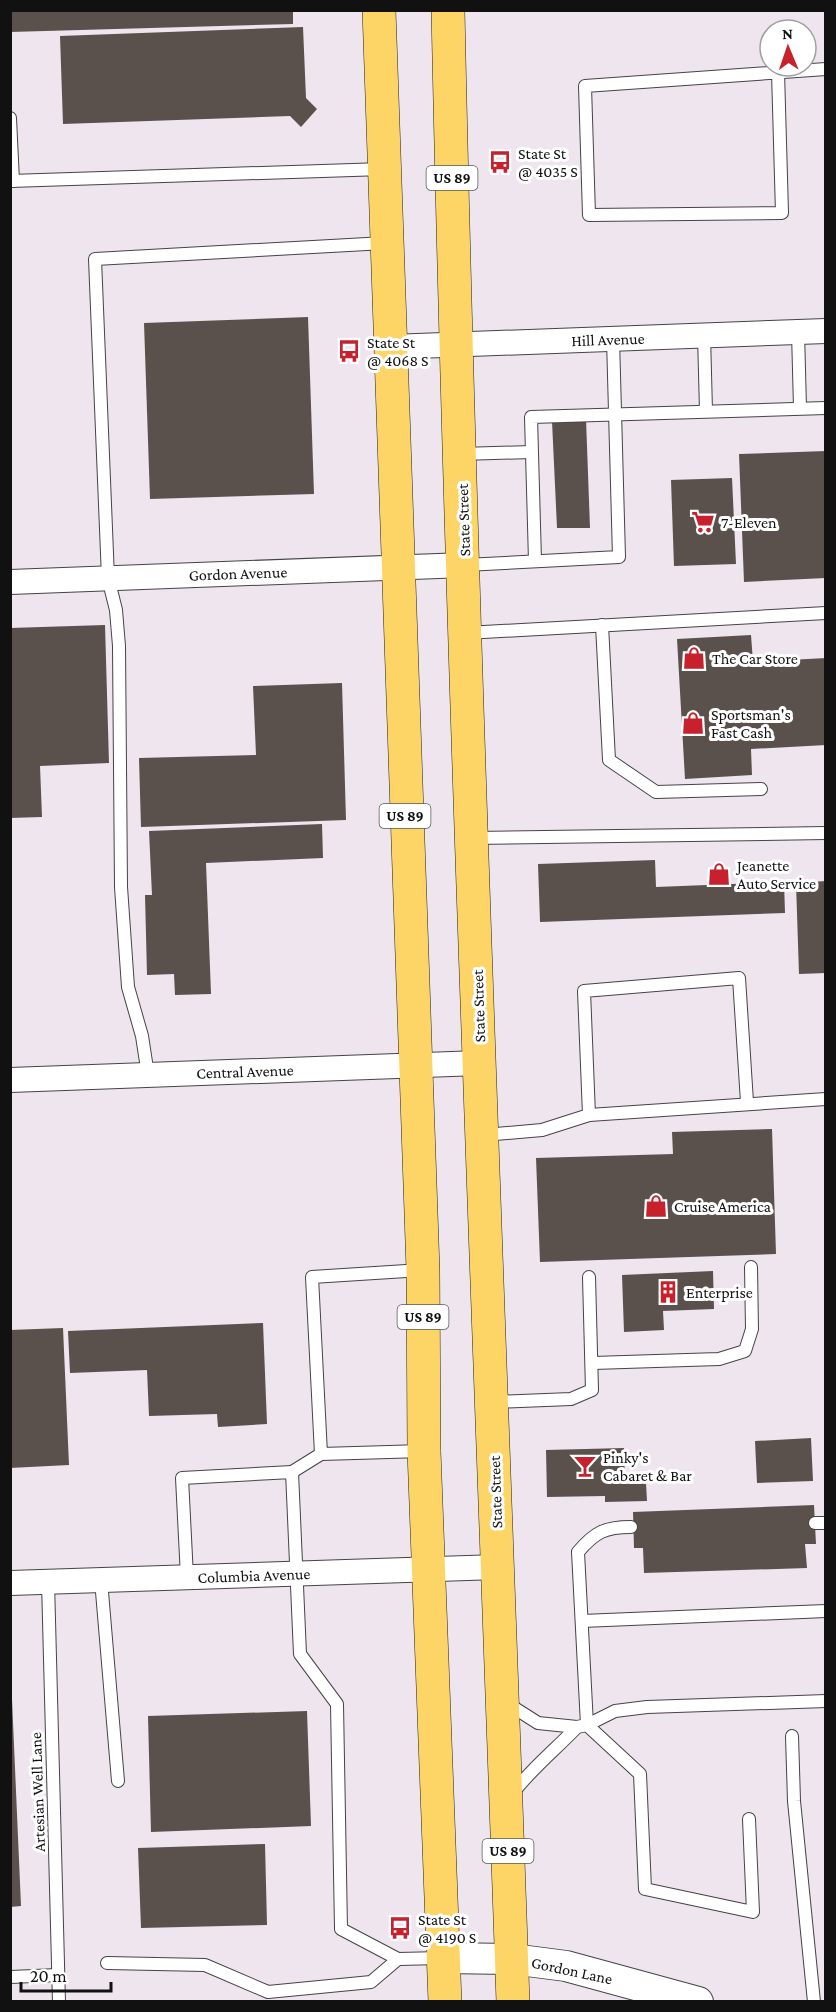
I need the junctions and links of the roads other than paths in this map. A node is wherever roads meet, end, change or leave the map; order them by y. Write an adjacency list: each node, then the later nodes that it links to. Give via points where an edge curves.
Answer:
1 (380, 10): 5 (main road, US 89)
2 (448, 10): 12 (main road, State Street / US 89)
3 (778, 72): 3 (lane, via 585,86 588,215 782,213)
4 (10, 118): 6 (lane)
5 (384, 168): 6 (lane); 7 (main road, US 89)
6 (12, 181)
7 (387, 243): 13 (main road, US 89); 23 (lane, via 95,260)
8 (825, 331): 9 (street, Hill Avenue)
9 (798, 332): 10 (street, Hill Avenue); 14 (lane)
10 (704, 335): 11 (street, Hill Avenue); 16 (lane)
11 (613, 339): 12 (street, Hill Avenue); 17 (lane)
12 (455, 345): 13 (street, Hill Avenue); 19 (main road, State Street / US 89)
13 (390, 347): 22 (main road, US 89)
14 (800, 408): 15 (lane); 16 (lane)
15 (825, 408)
16 (706, 411): 17 (lane)
17 (613, 414): 18 (lane, via 531,417); 20 (lane, via 619,557)
18 (531, 452): 19 (lane); 20 (lane)
19 (461, 454): 21 (main road, State Street / US 89)
20 (535, 561): 21 (lane)
21 (465, 565): 22 (street, Gordon Avenue); 27 (main road, State Street / US 89)
22 (397, 568): 23 (street, Gordon Avenue); 32 (main road, US 89)
23 (108, 578): 24 (street, Gordon Avenue); 33 (lane, via 119,646 121,887 127,976)
24 (10, 582)
25 (825, 613): 26 (lane)
26 (602, 625): 27 (lane); 28 (lane, via 609,760 656,792)
27 (466, 633): 30 (main road, State Street / US 89)
28 (761, 789)
29 (825, 833): 30 (lane)
30 (472, 838): 31 (main road, State Street / US 89)
31 (480, 1063): 32 (street, Central Avenue); 38 (main road, State Street / US 89)
32 (415, 1065): 33 (street, Central Avenue); 40 (main road, US 89)
33 (148, 1075): 34 (street, Central Avenue)
34 (10, 1080)
35 (825, 1099): 36 (lane)
36 (747, 1102): 37 (lane); 37 (lane, via 739,978 584,991)
37 (589, 1115): 38 (lane, via 542,1130)
38 (480, 1135): 43 (main road, State Street / US 89)
39 (751, 1267): 42 (lane, via 752,1329 745,1351 719,1359)
40 (423, 1270): 44 (main road, US 89); 45 (lane, via 312,1277)
41 (589, 1277): 42 (lane)
42 (592, 1363): 43 (lane, via 592,1390 571,1399)
43 (492, 1402): 48 (main road, State Street / US 89)
44 (424, 1451): 45 (lane); 49 (main road, US 89)
45 (321, 1454): 46 (lane)
46 (292, 1472): 50 (lane); 51 (lane, via 182,1478)
47 (631, 1527): 56 (lane, via 613,1527 592,1536 578,1552)
48 (498, 1568): 49 (street, Columbia Avenue); 57 (main road, State Street / US 89)
49 (428, 1570): 50 (street, Columbia Avenue); 64 (main road, US 89)
50 (298, 1574): 51 (street, Columbia Avenue); 65 (lane, via 300,1654 337,1704 341,1929)
51 (187, 1577): 52 (street, Columbia Avenue)
52 (101, 1580): 53 (street, Columbia Avenue); 61 (lane)
53 (48, 1582): 54 (street, Columbia Avenue); 68 (lane, Artesian Well Lane)
54 (10, 1583)
55 (825, 1611): 56 (lane)
56 (582, 1621): 59 (lane)
57 (503, 1701): 59 (lane, via 538,1723); 62 (main road, State Street / US 89)
58 (825, 1701): 59 (lane, via 647,1707 615,1712)
59 (582, 1726): 62 (lane, via 541,1760); 63 (lane, via 640,1774 645,1889 753,1912)
60 (792, 1736): 74 (lane, via 794,1801)
61 (118, 1781)
62 (506, 1803): 66 (main road, State Street / US 89)
63 (749, 1819)
64 (444, 1958): 65 (lane); 66 (street, Gordon Lane); 71 (main road, US 89)
65 (398, 1959): 67 (lane, via 371,1982 268,1992 205,1965)
66 (512, 1959): 72 (main road, State Street / US 89); 73 (street, Gordon Lane, via 566,1966)
67 (107, 1963)
68 (58, 1975): 69 (lane); 70 (lane, Artesian Well Lane)
69 (10, 1977)
70 (59, 2001)
71 (445, 2001)
72 (513, 2001)
73 (698, 2001)
74 (814, 2001)

